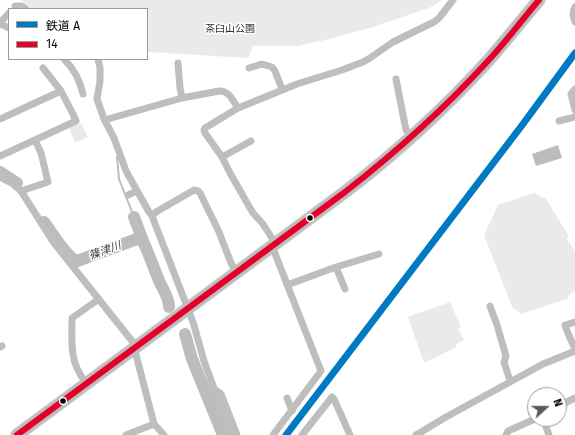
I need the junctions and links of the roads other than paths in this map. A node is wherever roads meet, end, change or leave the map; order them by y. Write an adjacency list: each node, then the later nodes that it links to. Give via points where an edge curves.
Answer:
1 (453, 0): 15 (street, via 434,22 393,42 363,62)
2 (539, 0): 26 (highway, via 486,62)
3 (14, 5): 5 (street)
4 (575, 7): 7 (street)
5 (24, 8)
6 (8, 14): 8 (street)
7 (575, 22)
8 (0, 24)
9 (65, 60): 18 (street, via 76,73)
10 (98, 60): 24 (street, via 100,81 97,99)
11 (178, 63): 19 (street)
12 (43, 68): 17 (street)
13 (249, 68): 15 (street, via 262,64 272,67)
14 (396, 79): 26 (street, via 406,130)
15 (282, 89): 20 (street)
16 (575, 89): 21 (street, via 571,94)
17 (61, 92): 23 (street); 27 (street, via 76,122)
18 (82, 94)
19 (182, 98): 20 (street, via 225,91); 24 (street)
20 (238, 108): 30 (street, via 204,130)
21 (575, 110)
22 (575, 117): 25 (street)
23 (0, 119)
24 (104, 119): 33 (street)
25 (559, 121)
26 (412, 136): 36 (highway, via 362,179)
27 (35, 140): 29 (street); 32 (street, via 48,182)
28 (251, 141): 30 (street)
29 (0, 156)
30 (222, 156): 36 (street)
31 (0, 177): 32 (street)
32 (21, 191): 42 (street, via 54,244)
33 (136, 191): 34 (street); 35 (street)
34 (128, 195)
35 (152, 216): 39 (street, via 194,190 198,191); 44 (street)
36 (273, 245): 39 (highway); 40 (street)
37 (379, 254): 38 (street)
38 (336, 266): 40 (street); 41 (street)
39 (236, 272): 44 (highway)
40 (287, 285): 52 (street, via 321,371)
41 (345, 289)
42 (99, 299): 46 (street, via 132,341); 49 (street, via 72,318 72,353)
43 (490, 306): 48 (street, via 506,356 504,362)
44 (187, 308): 46 (highway); 50 (street)
45 (575, 322): 47 (street, via 565,325)
46 (134, 348): 49 (highway); 54 (street)
47 (575, 350): 48 (street)
48 (510, 381): 63 (street)
49 (86, 383): 55 (highway)
50 (215, 390): 58 (street); 59 (street, via 221,394)
51 (287, 398): 52 (street)
52 (292, 411): 60 (street)
53 (527, 423): 64 (street, via 508,431)
54 (154, 424): 56 (street); 57 (street)
55 (17, 435)
56 (126, 435)
57 (164, 435)
58 (231, 435)
59 (237, 435)
60 (273, 435)
61 (302, 435): 62 (street, via 332,397)
62 (350, 435)
63 (416, 435)
64 (506, 435)

